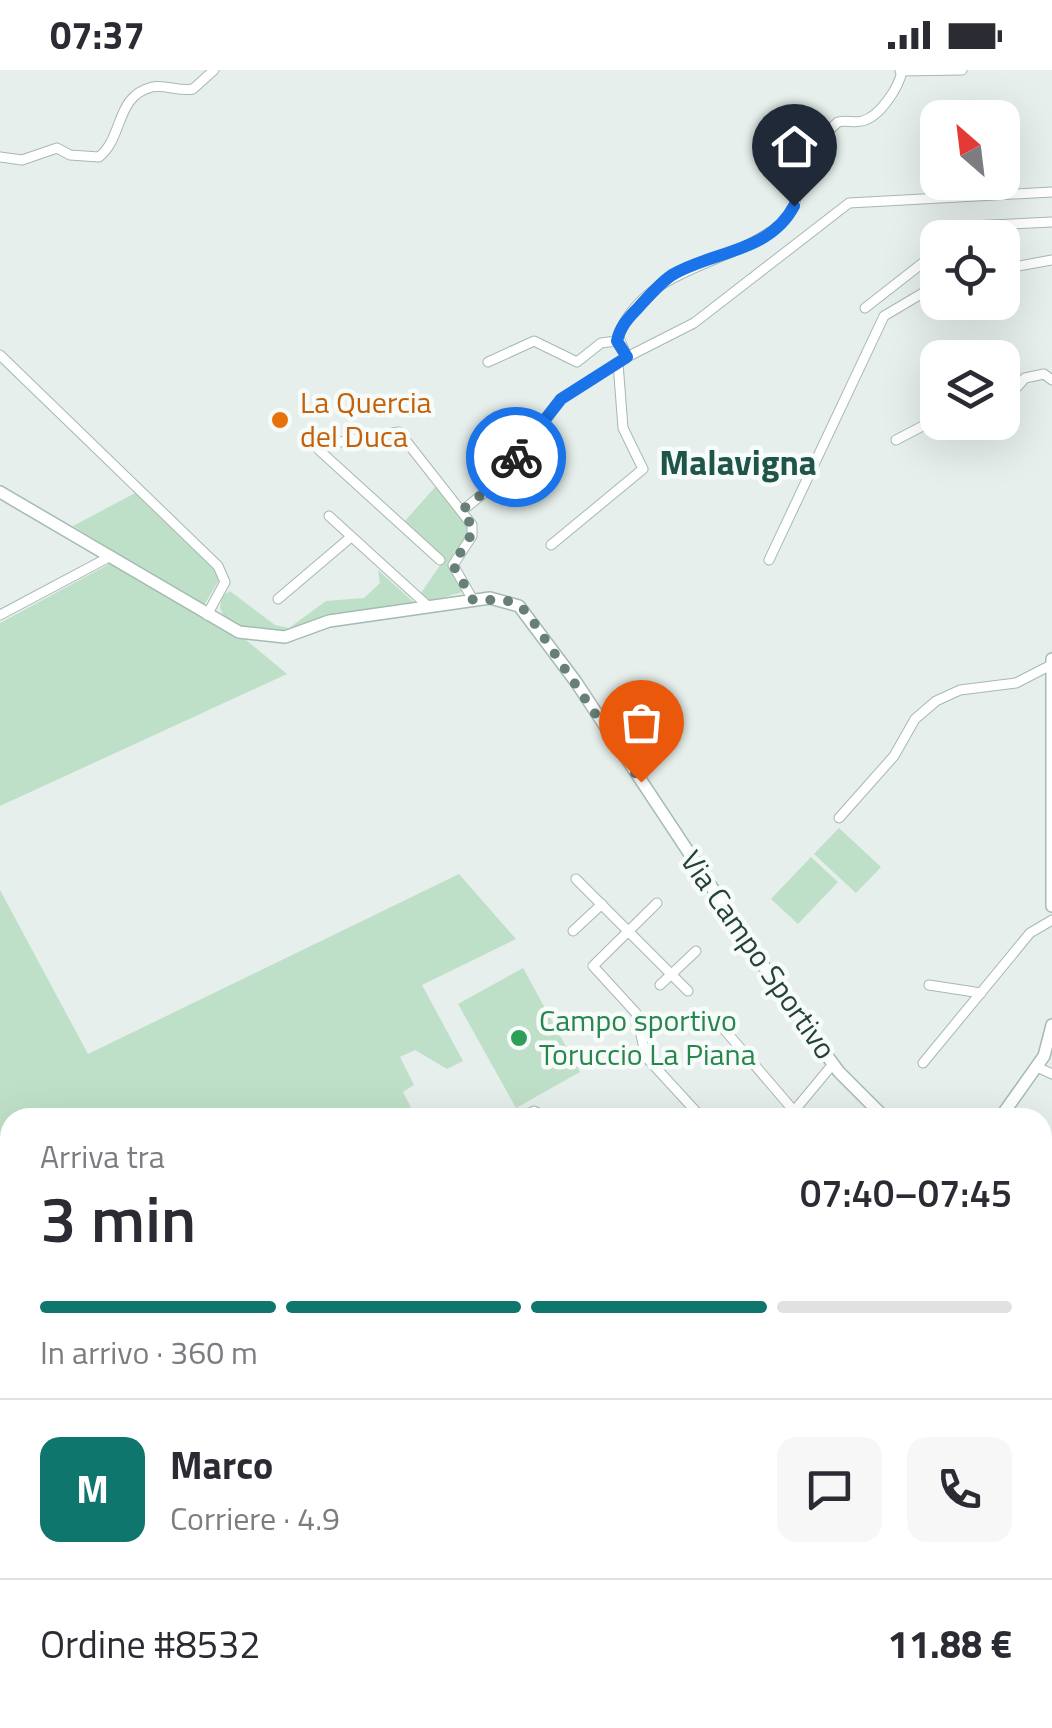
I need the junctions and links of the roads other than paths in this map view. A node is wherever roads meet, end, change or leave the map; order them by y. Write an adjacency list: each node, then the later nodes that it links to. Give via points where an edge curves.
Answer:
1 (214, 70): 4 (street, via 193,90 158,87 134,97 100,157 57,148 22,160)
2 (899, 70): 3 (street); 13 (street, via 899,84 872,116 838,122 820,137 781,224 736,253 672,276 621,327)
3 (962, 70)
4 (0, 157)
5 (1052, 192): 15 (street, via 860,199 694,323)
6 (1052, 222): 7 (street)
7 (1020, 224)
8 (1052, 260): 10 (street)
9 (920, 265): 12 (street)
10 (1020, 266)
11 (920, 295): 28 (street, via 884,316)
12 (865, 308)
13 (617, 341): 15 (street); 16 (street, via 601,343 577,362 534,341)
14 (0, 354): 32 (street, via 218,566 225,582)
15 (622, 360): 22 (street, via 561,399 496,483); 25 (street, via 623,428 643,469)
16 (488, 362)
17 (1052, 380): 18 (street, via 1044,374)
18 (1020, 384)
19 (920, 427): 20 (street)
20 (896, 440)
21 (0, 492): 26 (street, Via Campo Sportivo)
22 (462, 510): 27 (street, via 399,432 319,450); 30 (street, via 474,530 453,565)
23 (329, 516): 24 (street)
24 (351, 537): 29 (street); 31 (street)
25 (551, 545)
26 (113, 554): 32 (street, Via Campo Sportivo); 33 (street)
27 (440, 560)
28 (768, 560)
29 (278, 599)
30 (473, 600): 31 (street, Via Campo Sportivo); 52 (street, Via Campo Sportivo, via 506,600 526,611)
31 (429, 607): 32 (street, Via Campo Sportivo, via 329,621 285,636 239,632)
32 (208, 615)
33 (0, 616)
34 (1051, 662): 35 (street, via 1016,683 960,690 936,701 914,719 894,756); 39 (street)
35 (839, 818)
36 (576, 879): 38 (street)
37 (658, 903): 41 (street)
38 (602, 904): 41 (street); 42 (street)
39 (1052, 906)
40 (1052, 920): 48 (street, via 1030,933)
41 (628, 929): 44 (street); 55 (street, via 592,966 636,1013 646,1057)
42 (573, 931)
43 (696, 951): 44 (street)
44 (672, 974): 45 (street); 47 (street)
45 (660, 984)
46 (929, 986): 48 (street)
47 (688, 991)
48 (981, 993): 51 (street)
49 (1052, 1025): 53 (street)
50 (723, 1028): 56 (street)
51 (923, 1063)
52 (834, 1064): 57 (street); 58 (street, Via Campo Sportivo)
53 (1037, 1068): 54 (street); 59 (street)
54 (1052, 1074)
55 (693, 1108)
56 (791, 1108)
57 (797, 1108)
58 (867, 1108)
59 (1007, 1108)

